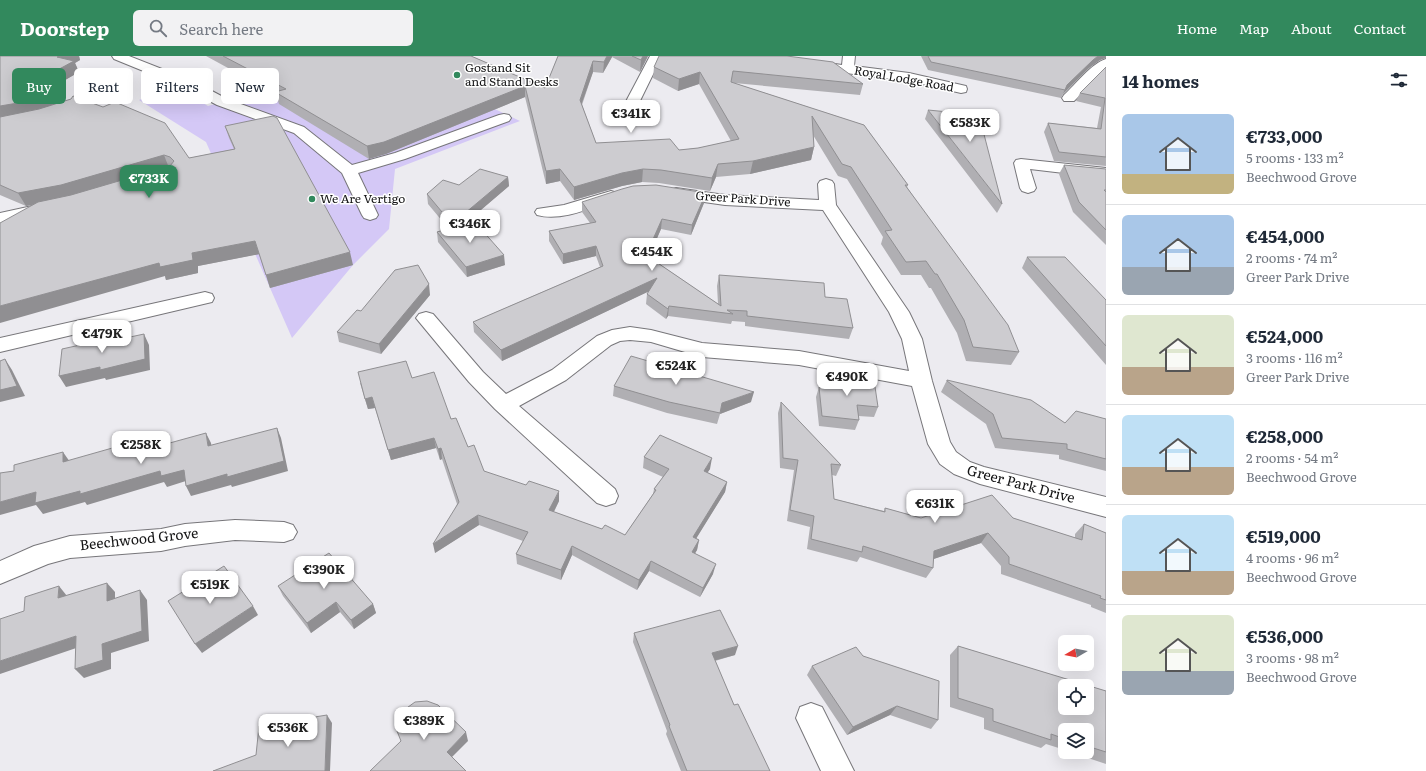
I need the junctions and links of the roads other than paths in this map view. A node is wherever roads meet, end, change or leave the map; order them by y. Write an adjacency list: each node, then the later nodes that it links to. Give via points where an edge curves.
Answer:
1 (118, 56): 11 (street, via 190,84 222,102 299,130)
2 (656, 56): 9 (street)
3 (849, 56): 6 (street, Royal Lodge Road)
4 (1106, 63): 8 (street)
5 (801, 64): 6 (street, Royal Lodge Road)
6 (847, 69): 7 (street, Royal Lodge Road)
7 (961, 88)
8 (1069, 98)
9 (629, 109)
10 (504, 118): 11 (street, via 400,156)
11 (349, 171): 20 (street)
12 (1106, 173): 14 (street, via 1021,163)
13 (826, 184): 17 (street, Greer Park Drive)
14 (1028, 188)
15 (658, 189): 17 (street, Greer Park Drive, via 725,200)
16 (628, 190): 19 (street, via 565,210)
17 (828, 205): 25 (street, Greer Park Drive, via 899,312 912,339)
18 (59, 206): 21 (street)
19 (542, 212)
20 (370, 215)
21 (0, 218)
22 (205, 298): 24 (street)
23 (426, 318): 26 (street, via 476,377)
24 (0, 345)
25 (921, 381): 26 (street, via 798,358 700,350 632,333 618,335 600,343 539,388); 28 (street, Greer Park Drive, via 939,444 948,458 962,468 980,475)
26 (503, 404): 27 (street)
27 (606, 496)
28 (1106, 507)
29 (284, 532): 30 (street, Beechwood Grove, via 235,530 161,540 70,547 43,554)
30 (0, 573)
31 (811, 718): 32 (street)
32 (838, 771)

